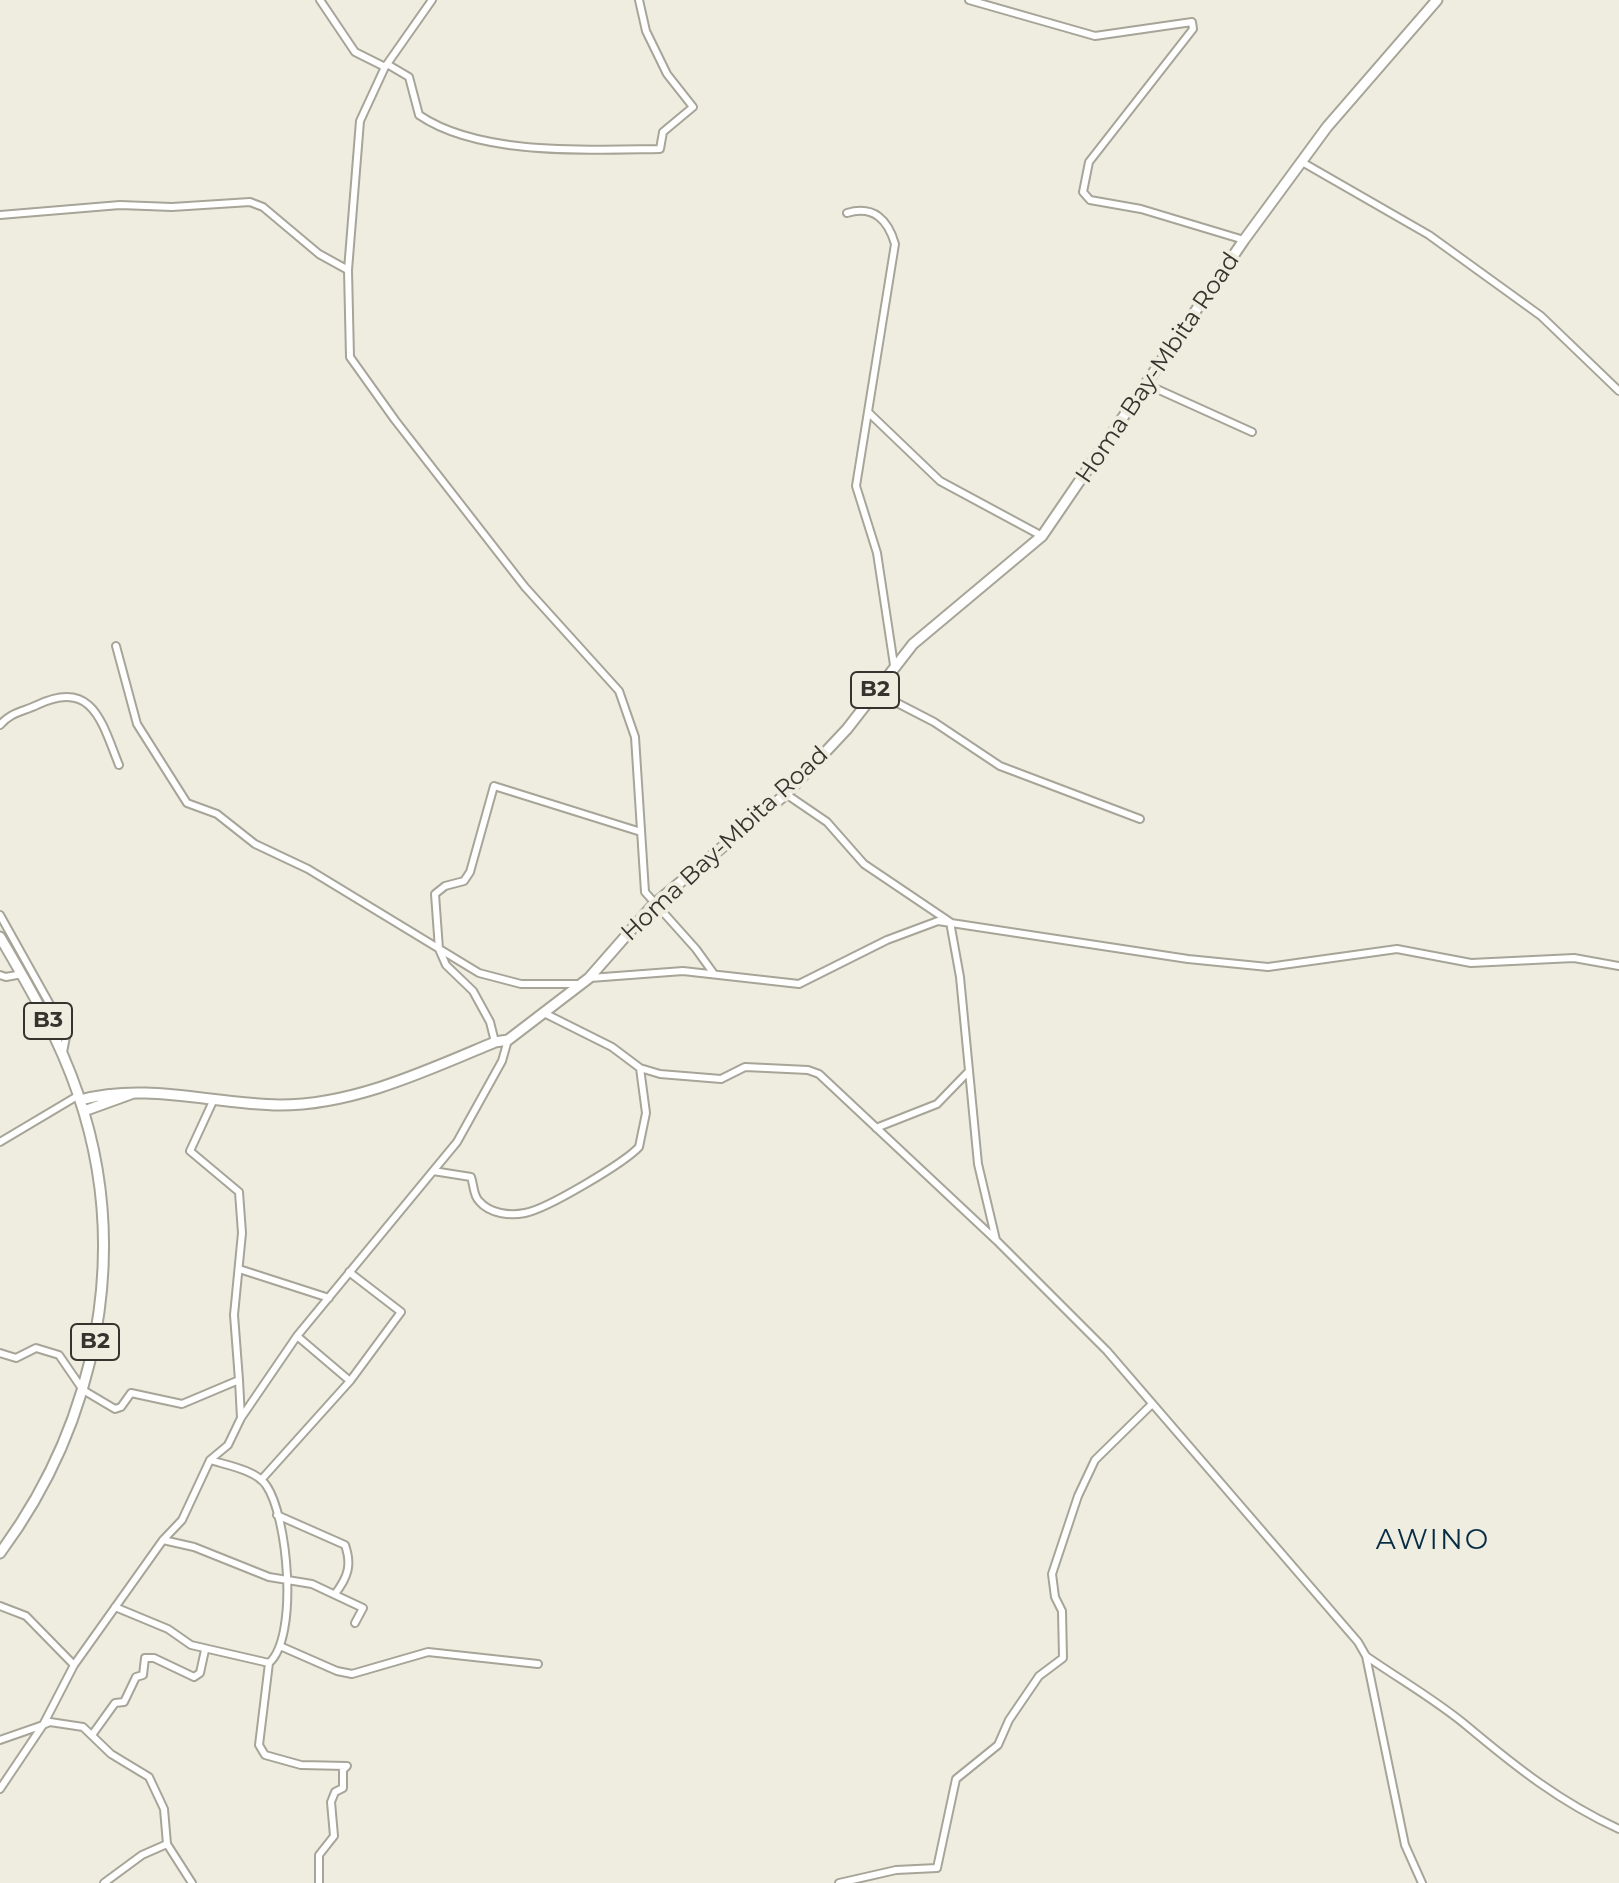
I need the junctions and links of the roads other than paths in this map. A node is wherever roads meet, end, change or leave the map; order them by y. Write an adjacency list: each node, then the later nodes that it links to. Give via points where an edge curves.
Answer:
1 (320, 0): 6 (street, via 355,52)
2 (432, 0): 6 (street)
3 (639, 0): 6 (street, via 646,31 667,74 693,107 663,132 660,149 513,145 468,138 419,115 409,77)
4 (969, 0): 10 (street, via 1095,36 1192,22 1193,29 1169,62 1089,162 1083,192 1090,200 1141,209)
5 (1437, 0): 7 (highway, Homa Bay-Mbita Road / B2)
6 (386, 65): 11 (street, via 357,134)
7 (1302, 162): 10 (highway, Homa Bay-Mbita Road / B2); 13 (street, via 1429,235 1541,316)
8 (847, 213): 14 (street, via 880,215 895,244)
9 (0, 215): 11 (street, via 250,202)
10 (1244, 240): 12 (highway, Homa Bay-Mbita Road / B2)
11 (348, 270): 24 (street, via 348,349 358,370 525,587 619,691 635,737)
12 (1148, 385): 15 (street); 16 (highway, Homa Bay-Mbita Road / B2)
13 (1619, 391)
14 (868, 412): 16 (street, via 940,481); 18 (street, via 856,496 877,553)
15 (1252, 432)
16 (1042, 536): 18 (highway, Homa Bay-Mbita Road / B2, via 937,621)
17 (116, 646): 29 (street, via 137,724 187,803 217,814 255,844 286,856)
18 (894, 665): 19 (highway, Homa Bay-Mbita Road / B2)
19 (874, 691): 22 (highway, Homa Bay-Mbita Road / B2, via 828,752); 23 (street, via 934,722 1000,766)
20 (0, 725): 21 (street, via 10,714 52,698 85,701 101,720)
21 (119, 765)
22 (786, 794): 25 (highway, Homa Bay-Mbita Road / B2); 27 (street, via 827,822 864,864)
23 (1140, 819)
24 (641, 832): 25 (street, via 645,892); 29 (street, via 494,786 470,872 464,881 435,894)
25 (653, 905): 32 (street, via 671,919); 34 (highway, Homa Bay-Mbita Road / B2)
26 (0, 915): 31 (street)
27 (950, 922): 30 (street, via 1256,966 1397,949 1471,963 1574,958); 32 (street, via 918,926 799,984); 40 (street)
28 (0, 937): 31 (highway, B3)
29 (439, 949): 35 (street, via 503,982); 38 (street, via 446,965 484,1008)
30 (1619, 966)
31 (26, 972): 33 (street); 42 (highway, B3)
32 (714, 974): 34 (street)
33 (0, 975)
34 (589, 978): 35 (highway, Homa Bay-Mbita Road / B2)
35 (579, 984): 36 (highway, Homa Bay-Mbita Road / B2)
36 (544, 1013): 37 (highway, Homa Bay-Mbita Road / B2); 39 (street, via 612,1047)
37 (508, 1040): 38 (highway, Homa Bay-Mbita Road / B2); 45 (street, via 476,1111)
38 (495, 1042): 41 (highway, Homa Bay-Mbita Road / B2, via 400,1080 336,1098 280,1105)
39 (640, 1068): 43 (street, via 715,1079 745,1067 814,1071); 45 (street, via 646,1113 639,1147 529,1213 505,1215 487,1208 476,1196 471,1177)
40 (969, 1071): 43 (street, via 937,1104); 46 (street, via 978,1164)
41 (214, 1099): 42 (highway, Homa Bay-Mbita Road / B2, via 121,1091); 47 (street, via 190,1151 239,1192)
42 (81, 1102): 44 (street); 54 (highway, B2, via 95,1156 104,1236 101,1303)
43 (876, 1128): 46 (street)
44 (0, 1142)
45 (433, 1171): 48 (street)
46 (996, 1240): 55 (street, via 1107,1351)
47 (239, 1269): 49 (street); 52 (street, via 234,1315)
48 (349, 1272): 49 (street); 53 (street, via 401,1312)
49 (329, 1298): 50 (street)
50 (297, 1336): 53 (street); 56 (street)
51 (0, 1353): 54 (street, via 16,1358 31,1348 52,1352 64,1360)
52 (239, 1380): 54 (street, via 182,1404 131,1393 115,1409); 56 (street)
53 (350, 1381): 58 (street)
54 (83, 1390): 61 (highway, B2, via 49,1476)
55 (1150, 1406): 69 (street); 82 (street, via 1086,1474 1052,1574 1062,1611 1063,1658 1039,1676 998,1745 956,1779 937,1868 896,1870)
56 (241, 1418): 57 (street, via 228,1445)
57 (210, 1460): 58 (street); 60 (street, via 182,1520)
58 (261, 1480): 59 (street)
59 (277, 1515): 62 (street, via 289,1553); 63 (street, via 345,1545 350,1564)
60 (163, 1540): 62 (street); 65 (street)
61 (0, 1553)
62 (286, 1579): 63 (street); 67 (street)
63 (335, 1594): 66 (street, via 363,1608)
64 (0, 1606): 72 (street, via 26,1616)
65 (115, 1607): 68 (street); 72 (street)
66 (355, 1623)
67 (280, 1646): 70 (street); 71 (street, via 352,1674 428,1652)
68 (205, 1650): 70 (street); 74 (street, via 200,1673 194,1677 145,1658 143,1675 136,1677 124,1702 115,1703)
69 (1366, 1656): 77 (street, via 1563,1802); 83 (street, via 1405,1845)
70 (269, 1663): 81 (street, via 259,1745 265,1755 301,1765 347,1766 343,1788 331,1802 334,1836 319,1855)
71 (538, 1664)
72 (74, 1665): 73 (street)
73 (43, 1725): 74 (street, via 77,1726); 75 (street); 76 (street)
74 (92, 1735): 78 (street, via 111,1754 149,1777 164,1809)
75 (0, 1740)
76 (0, 1789)
77 (1619, 1829)
78 (167, 1844): 79 (street); 80 (street)
79 (104, 1883)
80 (192, 1883)
81 (319, 1883)
82 (839, 1883)
83 (1422, 1883)

